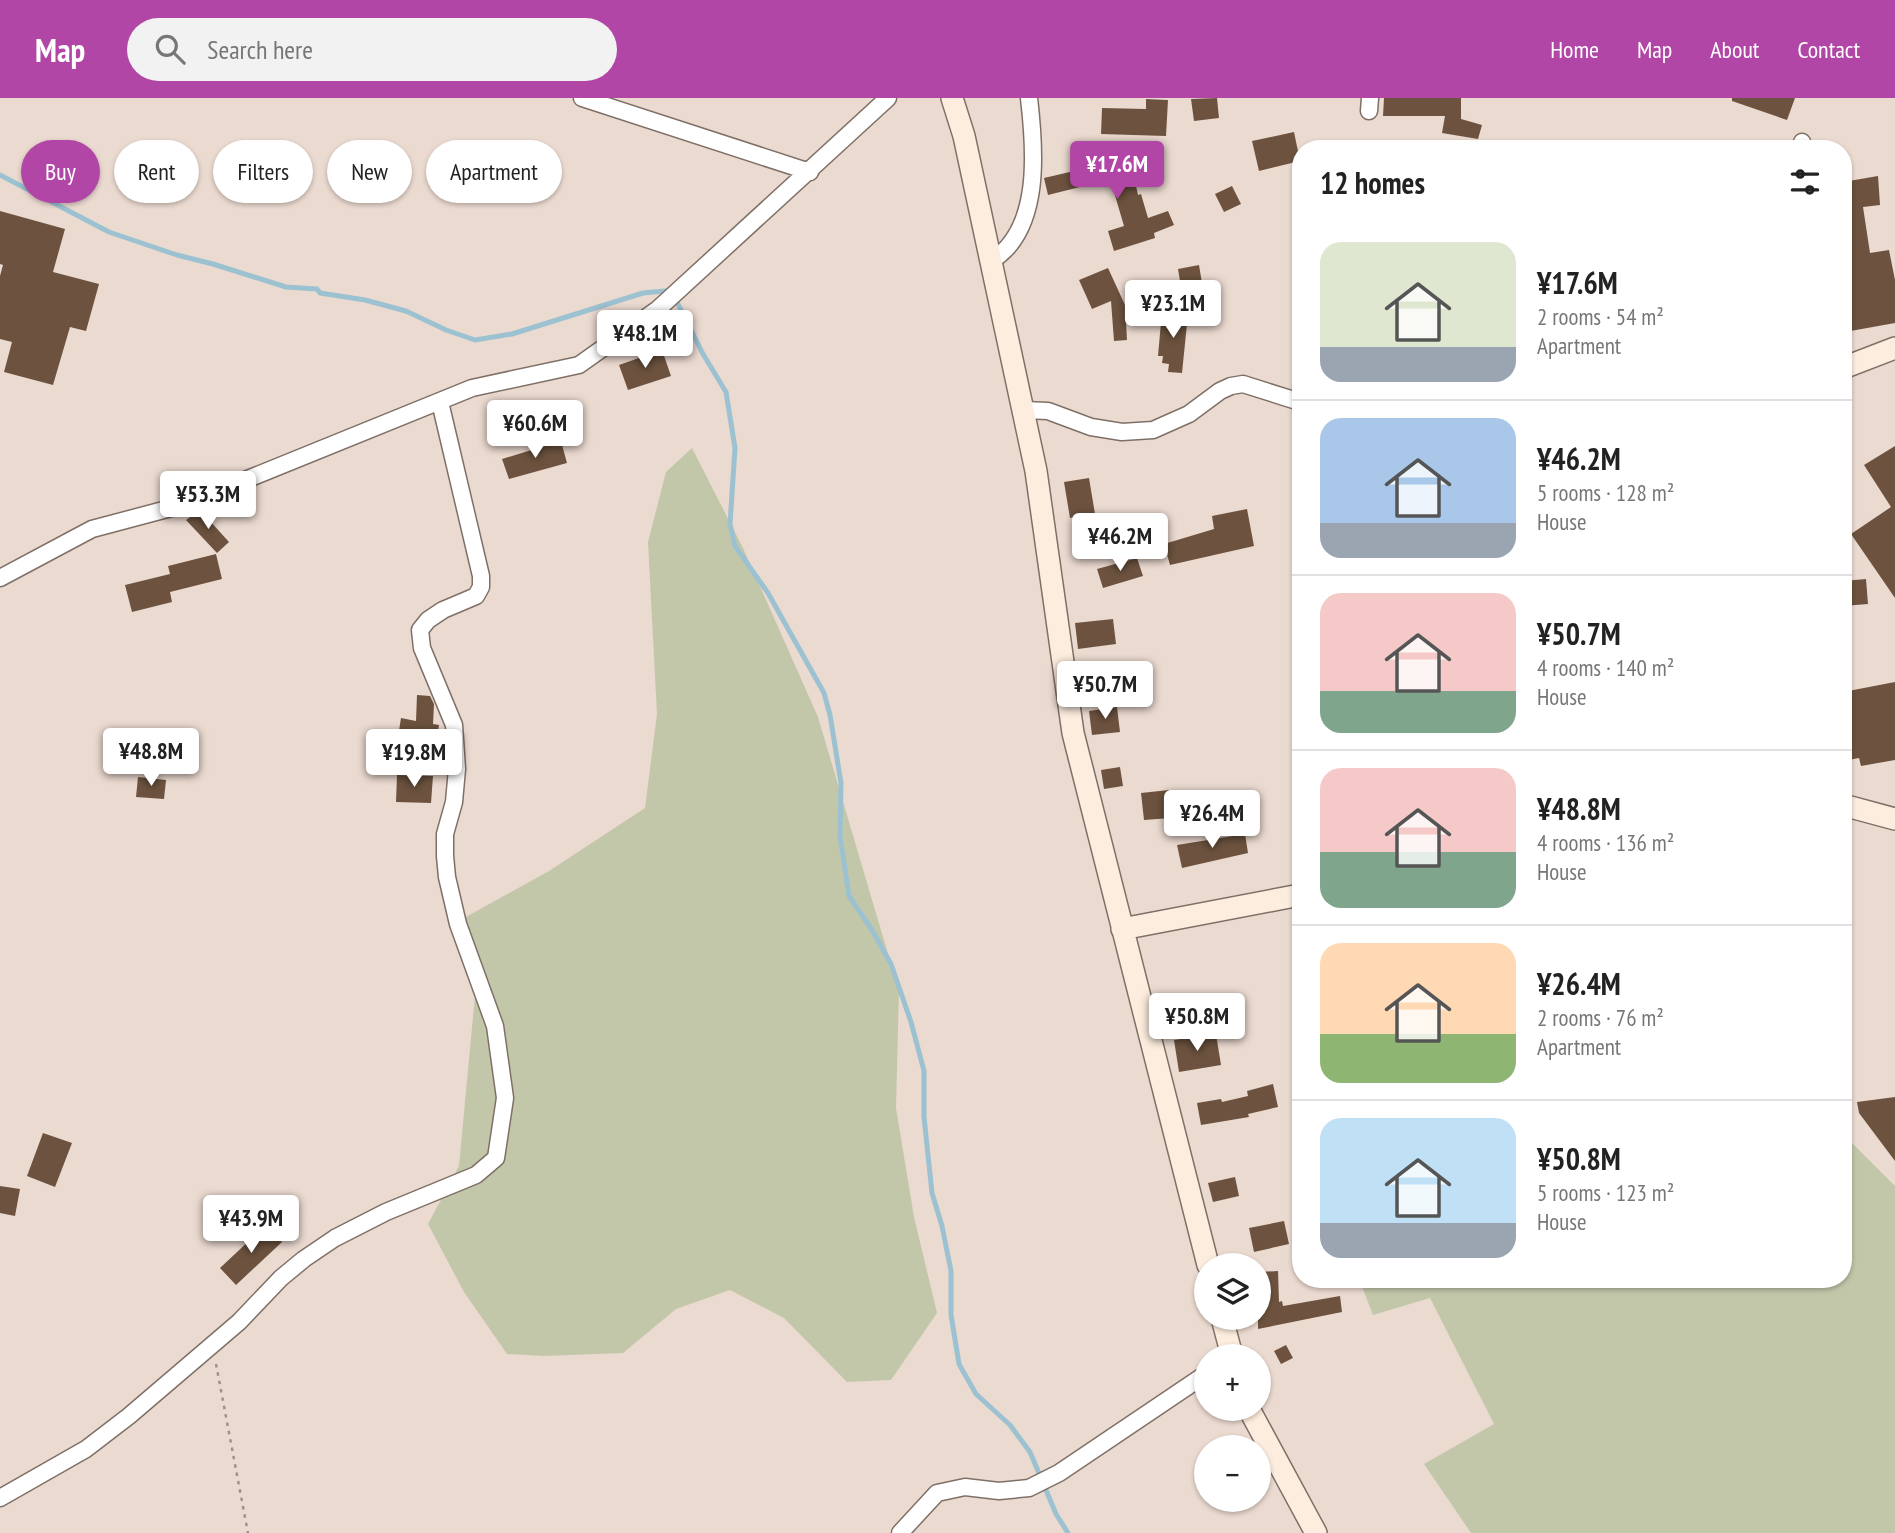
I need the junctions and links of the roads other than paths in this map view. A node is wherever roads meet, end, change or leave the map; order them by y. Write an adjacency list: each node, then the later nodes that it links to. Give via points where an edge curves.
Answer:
1 (582, 98): 5 (street)
2 (888, 98): 5 (street)
3 (952, 98): 6 (street)
4 (1029, 98): 6 (street, via 1034,150 1028,204 1024,221 1007,248)
5 (810, 172): 10 (street, via 658,309 579,365 472,388)
6 (991, 261): 11 (street)
7 (1895, 348): 8 (street)
8 (1852, 365)
9 (1292, 399): 11 (street, via 1243,384 1231,386 1189,414 1153,430 1122,432 1091,427 1048,411)
10 (440, 401): 12 (street, via 186,503 92,529); 20 (street, via 481,587 476,596 443,610 420,630 422,648 454,725 457,769 445,834 447,877 458,924 495,1026 505,1098 496,1158 476,1175 335,1238 281,1278 239,1322 129,1416 86,1449)
11 (1024, 410): 16 (street, via 1073,733)
12 (0, 578)
13 (1852, 808): 14 (street)
14 (1895, 818)
15 (1292, 897): 16 (street)
16 (1122, 929): 17 (street)
17 (1205, 1253)
18 (1194, 1382): 21 (street, via 1059,1473 1029,1488 965,1487 937,1493)
19 (1255, 1421): 22 (street)
20 (0, 1498)
21 (900, 1533)
22 (1316, 1533)

